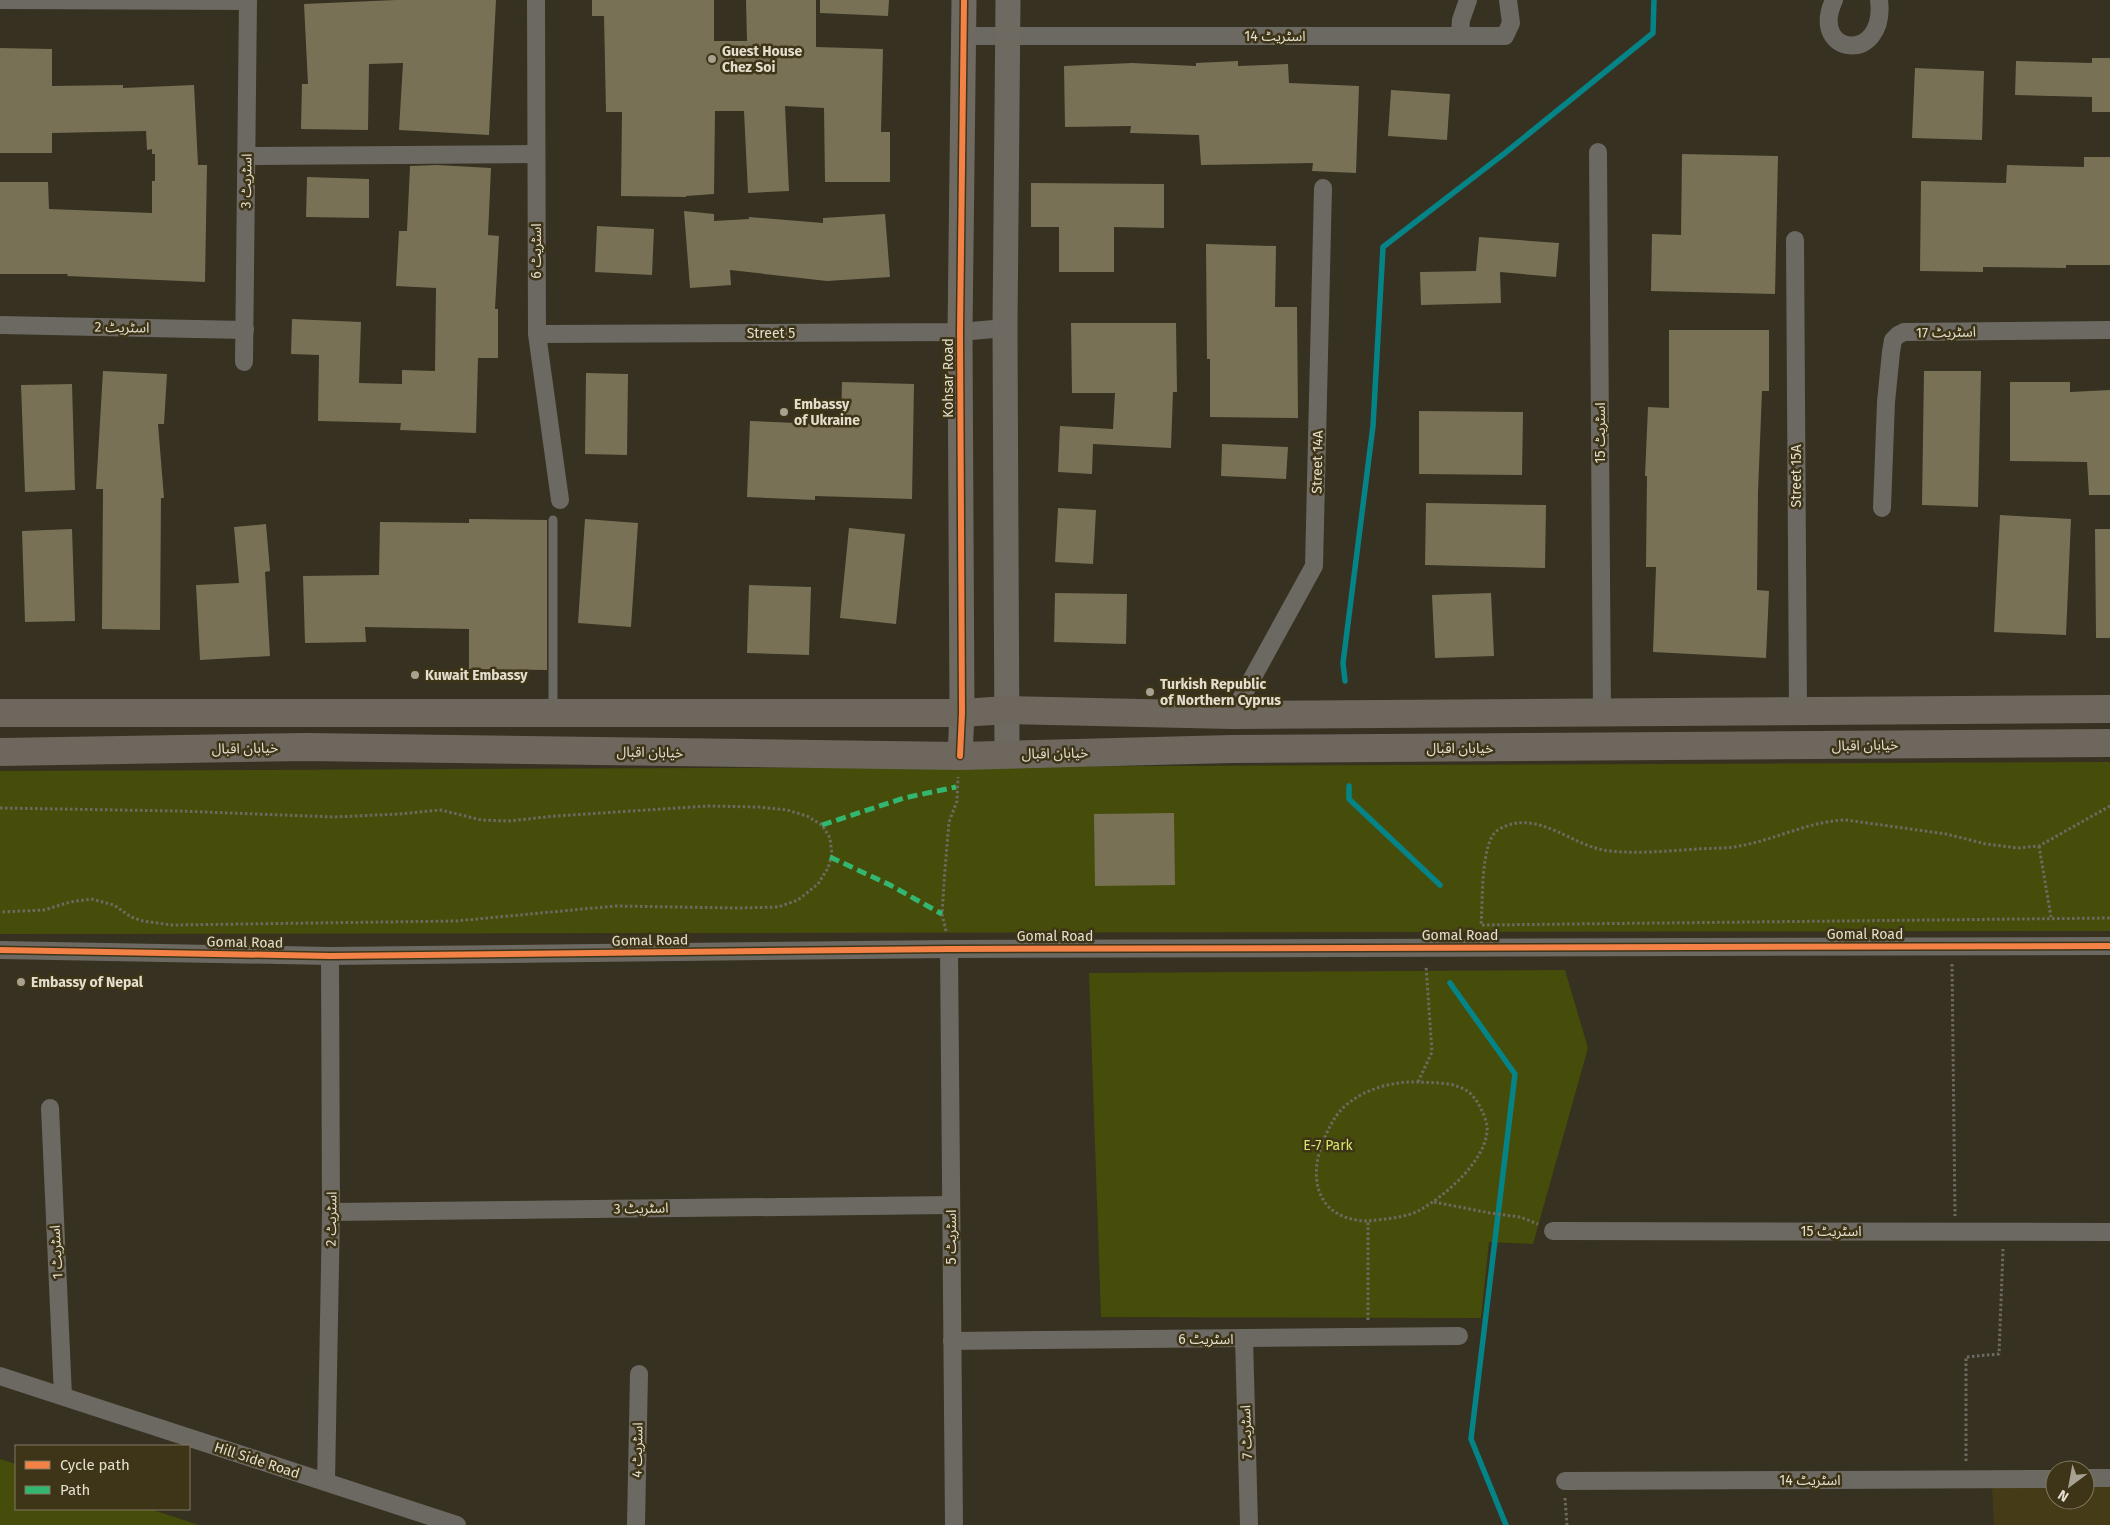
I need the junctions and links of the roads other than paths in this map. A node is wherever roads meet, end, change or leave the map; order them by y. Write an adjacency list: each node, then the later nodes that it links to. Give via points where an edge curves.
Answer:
1 (0, 0): 9 (street)
2 (536, 0): 14 (street, اسٹریٹ 6)
3 (964, 0): 11 (street, Kohsar Road)
4 (1008, 0): 12 (street)
5 (1468, 0): 10 (street)
6 (1508, 0): 12 (street, اسٹریٹ 14, via 1511,23 1505,36)
7 (1834, 0): 8 (street, via 1831,32 1838,42 1851,47 1862,44 1873,31)
8 (1879, 0)
9 (248, 1): 15 (street, اسٹریٹ 3)
10 (1460, 35)
11 (964, 36): 12 (street); 22 (street, Kohsar Road)
12 (1007, 36): 19 (street)
13 (1598, 152): 34 (street, اسٹریٹ 15)
14 (536, 154): 15 (street); 23 (street, اسٹریٹ 6)
15 (247, 156): 20 (street, اسٹریٹ 3)
16 (1323, 188): 35 (street, Street 14A, via 1314,566)
17 (1795, 240): 30 (street, Street 15A)
18 (0, 325): 20 (street, اسٹریٹ 2)
19 (1005, 328): 22 (street, Street 5); 29 (street)
20 (244, 330): 24 (street, اسٹریٹ 3)
21 (2110, 330): 26 (street, اسٹریٹ 17, via 1904,332 1898,335 1893,340 1886,402)
22 (960, 332): 23 (street, Street 5); 33 (street, Kohsar Road)
23 (537, 334): 25 (street, اسٹریٹ 6)
24 (244, 362)
25 (560, 500)
26 (1882, 508)
27 (553, 520): 32 (lane)
28 (2110, 709): 30 (main road)
29 (1007, 710): 33 (main road); 35 (main road); 38 (street)
30 (1798, 712): 34 (main road)
31 (0, 713): 32 (main road)
32 (553, 713): 33 (main road)
33 (962, 713): 39 (street, Kohsar Road)
34 (1602, 714): 35 (main road)
35 (1232, 715)
36 (2110, 743): 38 (main road, خیابان اقبال, via 1232,749)
37 (0, 752): 39 (main road, خیابان اقبال, via 306,747)
38 (1007, 755): 39 (main road, خیابان اقبال)
39 (960, 756)
40 (2110, 946): 41 (street, Gomal Road)
41 (949, 949): 43 (street, Gomal Road); 45 (street, اسٹریٹ 5)
42 (0, 950): 43 (street, Gomal Road)
43 (330, 956): 46 (street, اسٹریٹ 2)
44 (50, 1108): 54 (street, اسٹریٹ 1)
45 (951, 1205): 46 (street, اسٹریٹ 3); 51 (street, اسٹریٹ 5)
46 (331, 1212): 59 (street, اسٹریٹ 2)
47 (1553, 1231): 48 (street, اسٹریٹ 15)
48 (2110, 1232)
49 (1459, 1336): 50 (street, اسٹریٹ 6)
50 (1244, 1338): 51 (street, اسٹریٹ 6); 63 (street, اسٹریٹ 7)
51 (952, 1341): 62 (street, اسٹریٹ 5)
52 (639, 1374): 61 (street, اسٹریٹ 4)
53 (0, 1376): 54 (street, Hill Side Road)
54 (63, 1396): 59 (street, Hill Side Road)
55 (2095, 1478): 56 (street)
56 (2110, 1478)
57 (2045, 1479): 58 (street, اسٹریٹ 14)
58 (1565, 1481)
59 (326, 1482): 60 (street, Hill Side Road)
60 (456, 1525)
61 (636, 1525)
62 (954, 1525)
63 (1249, 1525)

